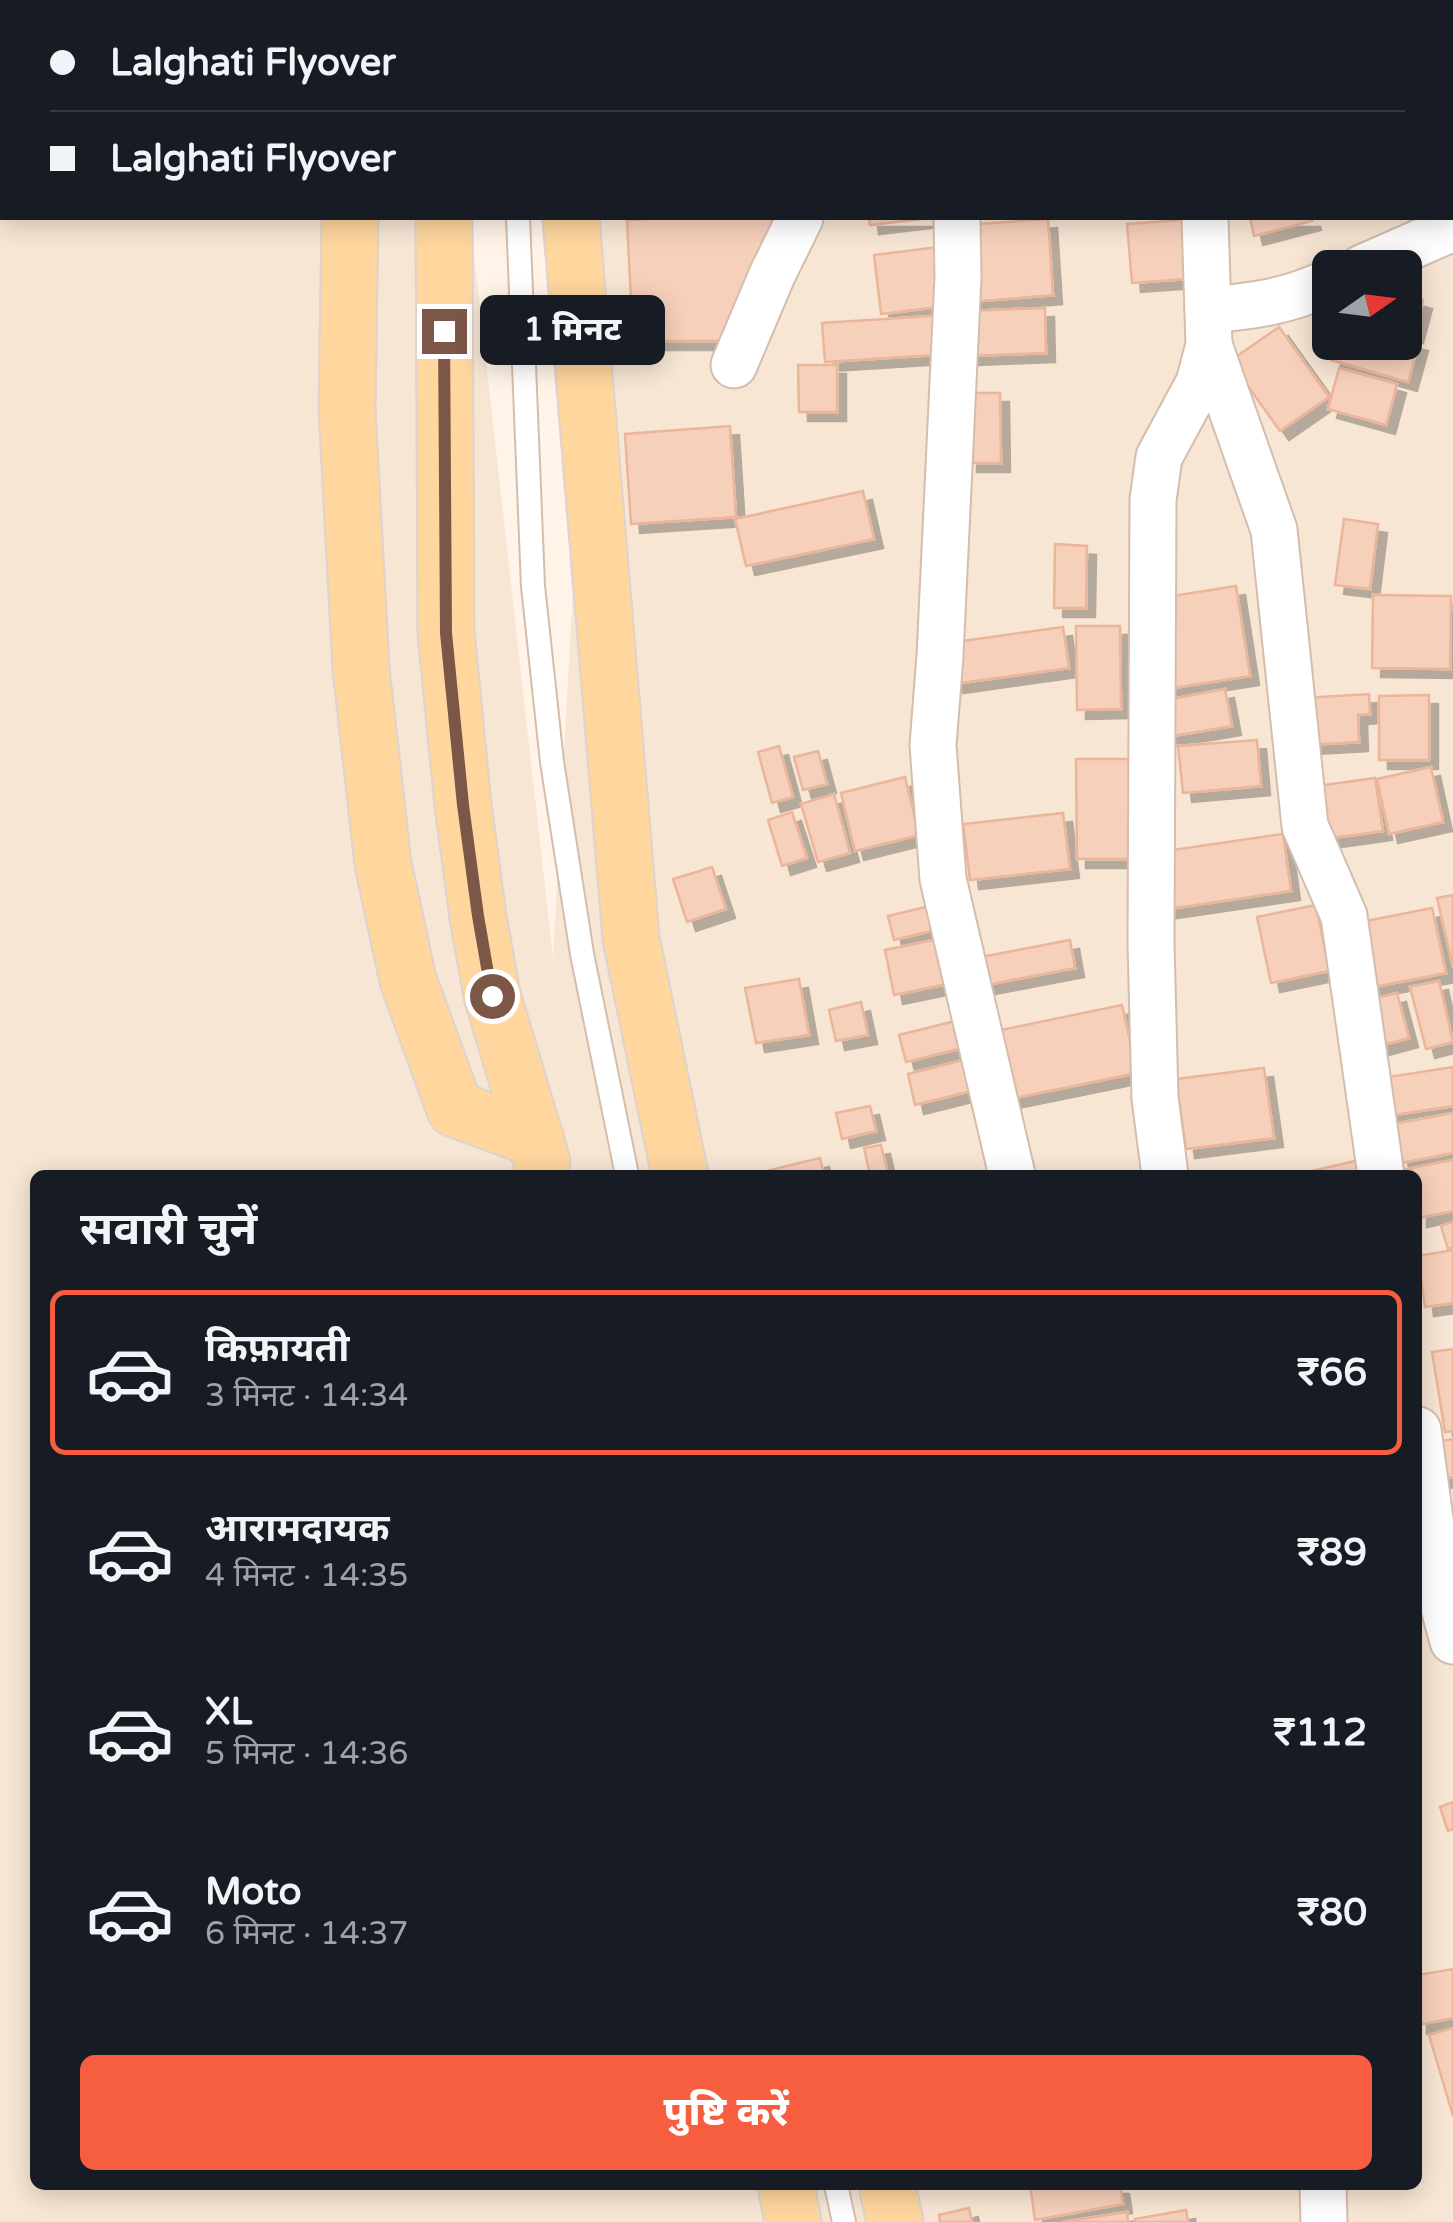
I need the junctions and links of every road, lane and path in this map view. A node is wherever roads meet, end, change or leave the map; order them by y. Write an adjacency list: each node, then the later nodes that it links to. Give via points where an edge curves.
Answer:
1 (350, 220): 13 (main road, via 348,409 360,650 383,864 408,980 455,1109)
2 (444, 220): 13 (main road, via 446,633 463,805 492,996)
3 (518, 220): 14 (lane, via 532,586 582,954)
4 (571, 220): 15 (main road, via 631,938)
5 (799, 220): 12 (street)
6 (957, 220): 16 (street, via 932,745 943,879)
7 (1205, 220): 11 (street)
8 (1453, 228): 9 (street)
9 (1403, 250)
10 (1312, 290): 11 (street)
11 (1208, 327): 17 (street, via 1199,383 1159,456 1152,500 1151,943 1155,1098); 18 (street, via 1274,530 1305,826 1344,916)
12 (734, 365)
13 (540, 1157)
14 (626, 1170)
15 (679, 1170)
16 (1011, 1170)
17 (1164, 1170)
18 (1380, 1170)
19 (1422, 1460): 20 (street, via 1440,1594)
20 (1453, 1640)
21 (787, 2190): 25 (main road)
22 (837, 2190): 26 (lane)
23 (889, 2190): 27 (main road)
24 (1323, 2190): 28 (street)
25 (793, 2222)
26 (844, 2222)
27 (895, 2222)
28 (1324, 2222)

